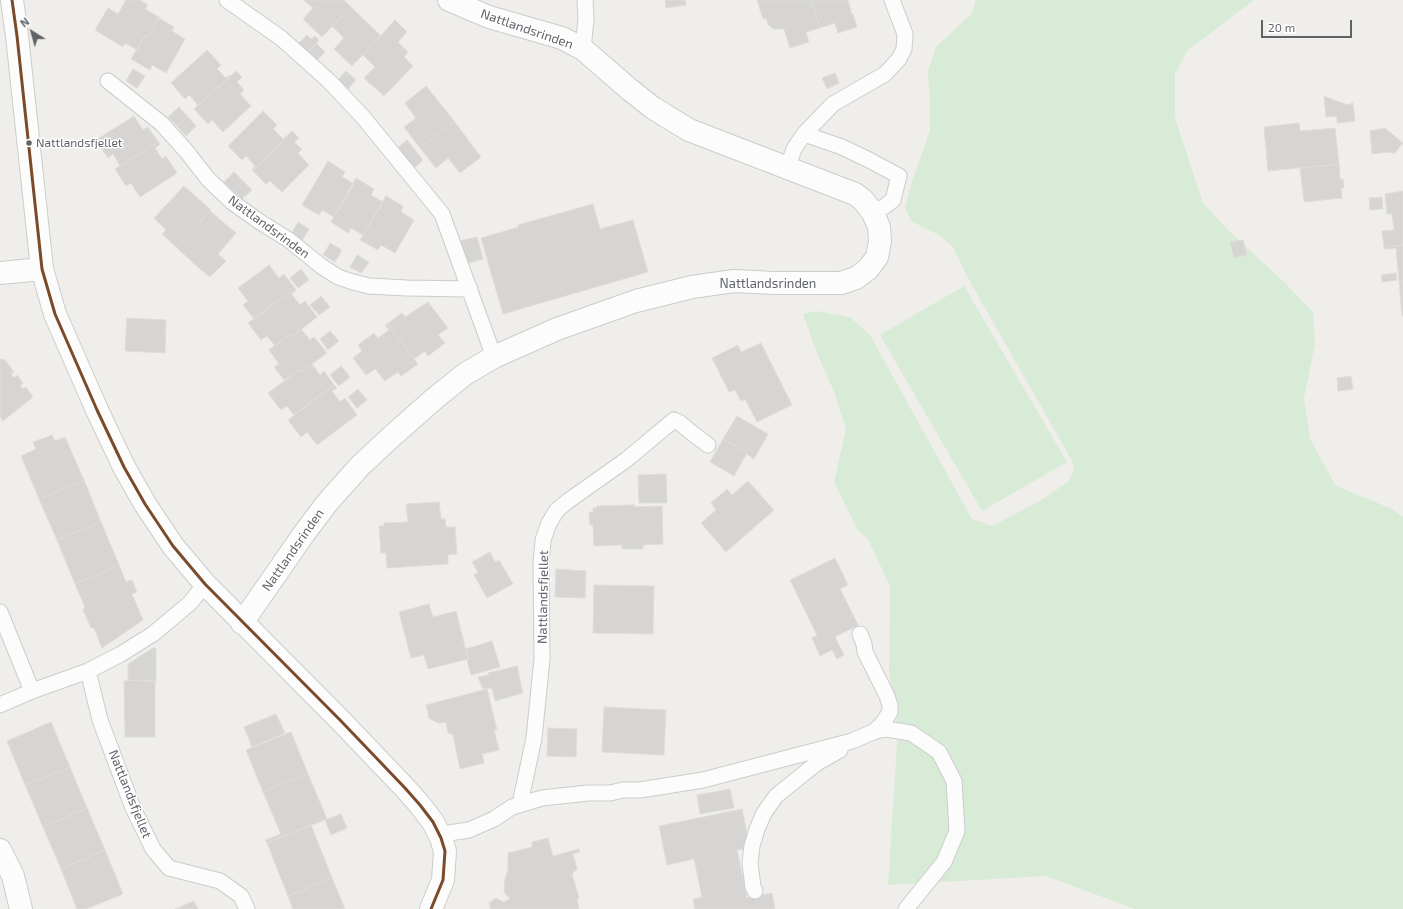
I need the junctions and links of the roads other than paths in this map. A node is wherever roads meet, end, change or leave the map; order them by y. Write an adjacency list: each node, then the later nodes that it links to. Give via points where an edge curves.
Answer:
1 (12, 0): 11 (street)
2 (227, 0): 13 (lane, via 281,38 329,81 363,117 442,214)
3 (449, 0): 6 (street, Nattlandsrinden, via 489,16 562,38)
4 (585, 0): 6 (lane, Nattlandsrinden)
5 (892, 0): 8 (lane, via 905,34 904,49 899,58 884,74 833,104)
6 (583, 49): 9 (street, Nattlandsrinden, via 653,108 689,130)
7 (108, 81): 13 (lane, Nattlandsrinden, via 162,124 208,179 232,202 338,277 369,286)
8 (804, 134): 9 (lane, via 794,149); 10 (lane, via 842,147 899,176 893,200)
9 (787, 169): 10 (street, Nattlandsrinden, via 855,194)
10 (873, 213): 14 (street, Nattlandsrinden, via 879,227 877,257 868,269 856,278 841,283 734,281 692,287 636,301 598,314)
11 (42, 269): 12 (street); 16 (street, via 55,314 124,467 145,504 174,546)
12 (0, 273)
13 (470, 289): 14 (lane)
14 (494, 357): 18 (street, Nattlandsrinden, via 465,374 434,399 360,466 327,503)
15 (708, 445): 24 (lane, Nattlandsfjellet, via 674,420 626,460 568,501 549,523 541,563 541,666 534,738)
16 (205, 584): 18 (street); 20 (lane, via 190,603 153,634)
17 (0, 612): 21 (lane)
18 (242, 622): 25 (street, via 405,788 433,822)
19 (860, 634): 23 (lane, via 865,652 890,705 890,712)
20 (88, 671): 21 (lane); 29 (lane, Nattlandsfjellet, via 100,720 133,808 153,849 169,868 220,881 241,896)
21 (32, 691): 22 (lane)
22 (0, 705)
23 (873, 732): 24 (lane, via 852,741 703,780 640,790 542,798); 27 (lane, via 816,763 776,796 764,813 752,846 750,863); 31 (lane, via 886,729 911,733 939,752 954,781 957,831 944,862)
24 (520, 804): 25 (lane, via 475,828 449,833)
25 (441, 838): 30 (street, via 445,851 443,880)
26 (0, 850): 28 (street, via 14,876)
27 (755, 891)
28 (20, 909)
29 (247, 909)
30 (431, 909)
31 (906, 909)

